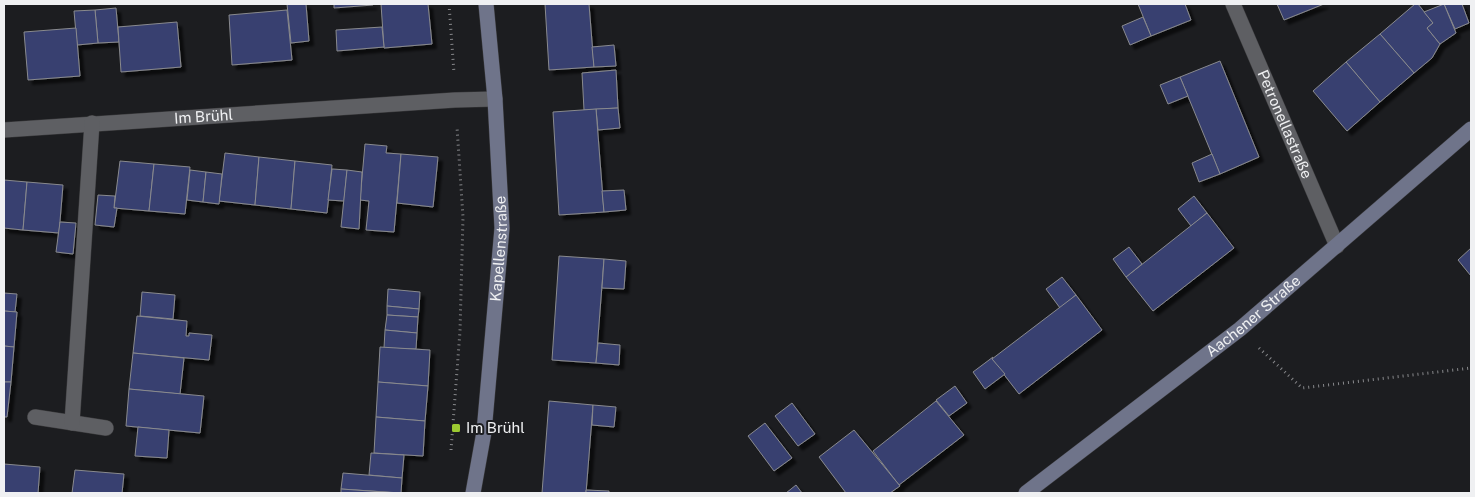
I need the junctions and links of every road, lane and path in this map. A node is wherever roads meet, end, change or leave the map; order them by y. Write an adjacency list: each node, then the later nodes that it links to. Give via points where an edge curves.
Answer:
1 (449, 4): 5 (path)
2 (486, 4): 4 (main road, Kapellenstraße)
3 (1234, 4): 9 (street, Petronellastraße)
4 (495, 99): 5 (street, Im Brühl); 16 (main road, Kapellenstraße, via 502,228 484,432)
5 (456, 100): 6 (street, Im Brühl); 15 (path, via 464,217 460,331)
6 (92, 123): 8 (street, Im Brühl); 13 (street)
7 (1471, 129): 9 (main road, Aachener Straße)
8 (4, 130)
9 (1337, 246): 10 (main road, Aachener Straße)
10 (1240, 329): 11 (path, via 1302,388); 17 (main road, Aachener Straße)
11 (1471, 368)
12 (35, 417): 13 (street)
13 (72, 423): 14 (street)
14 (106, 428)
15 (450, 458)
16 (473, 493)
17 (1026, 493)

